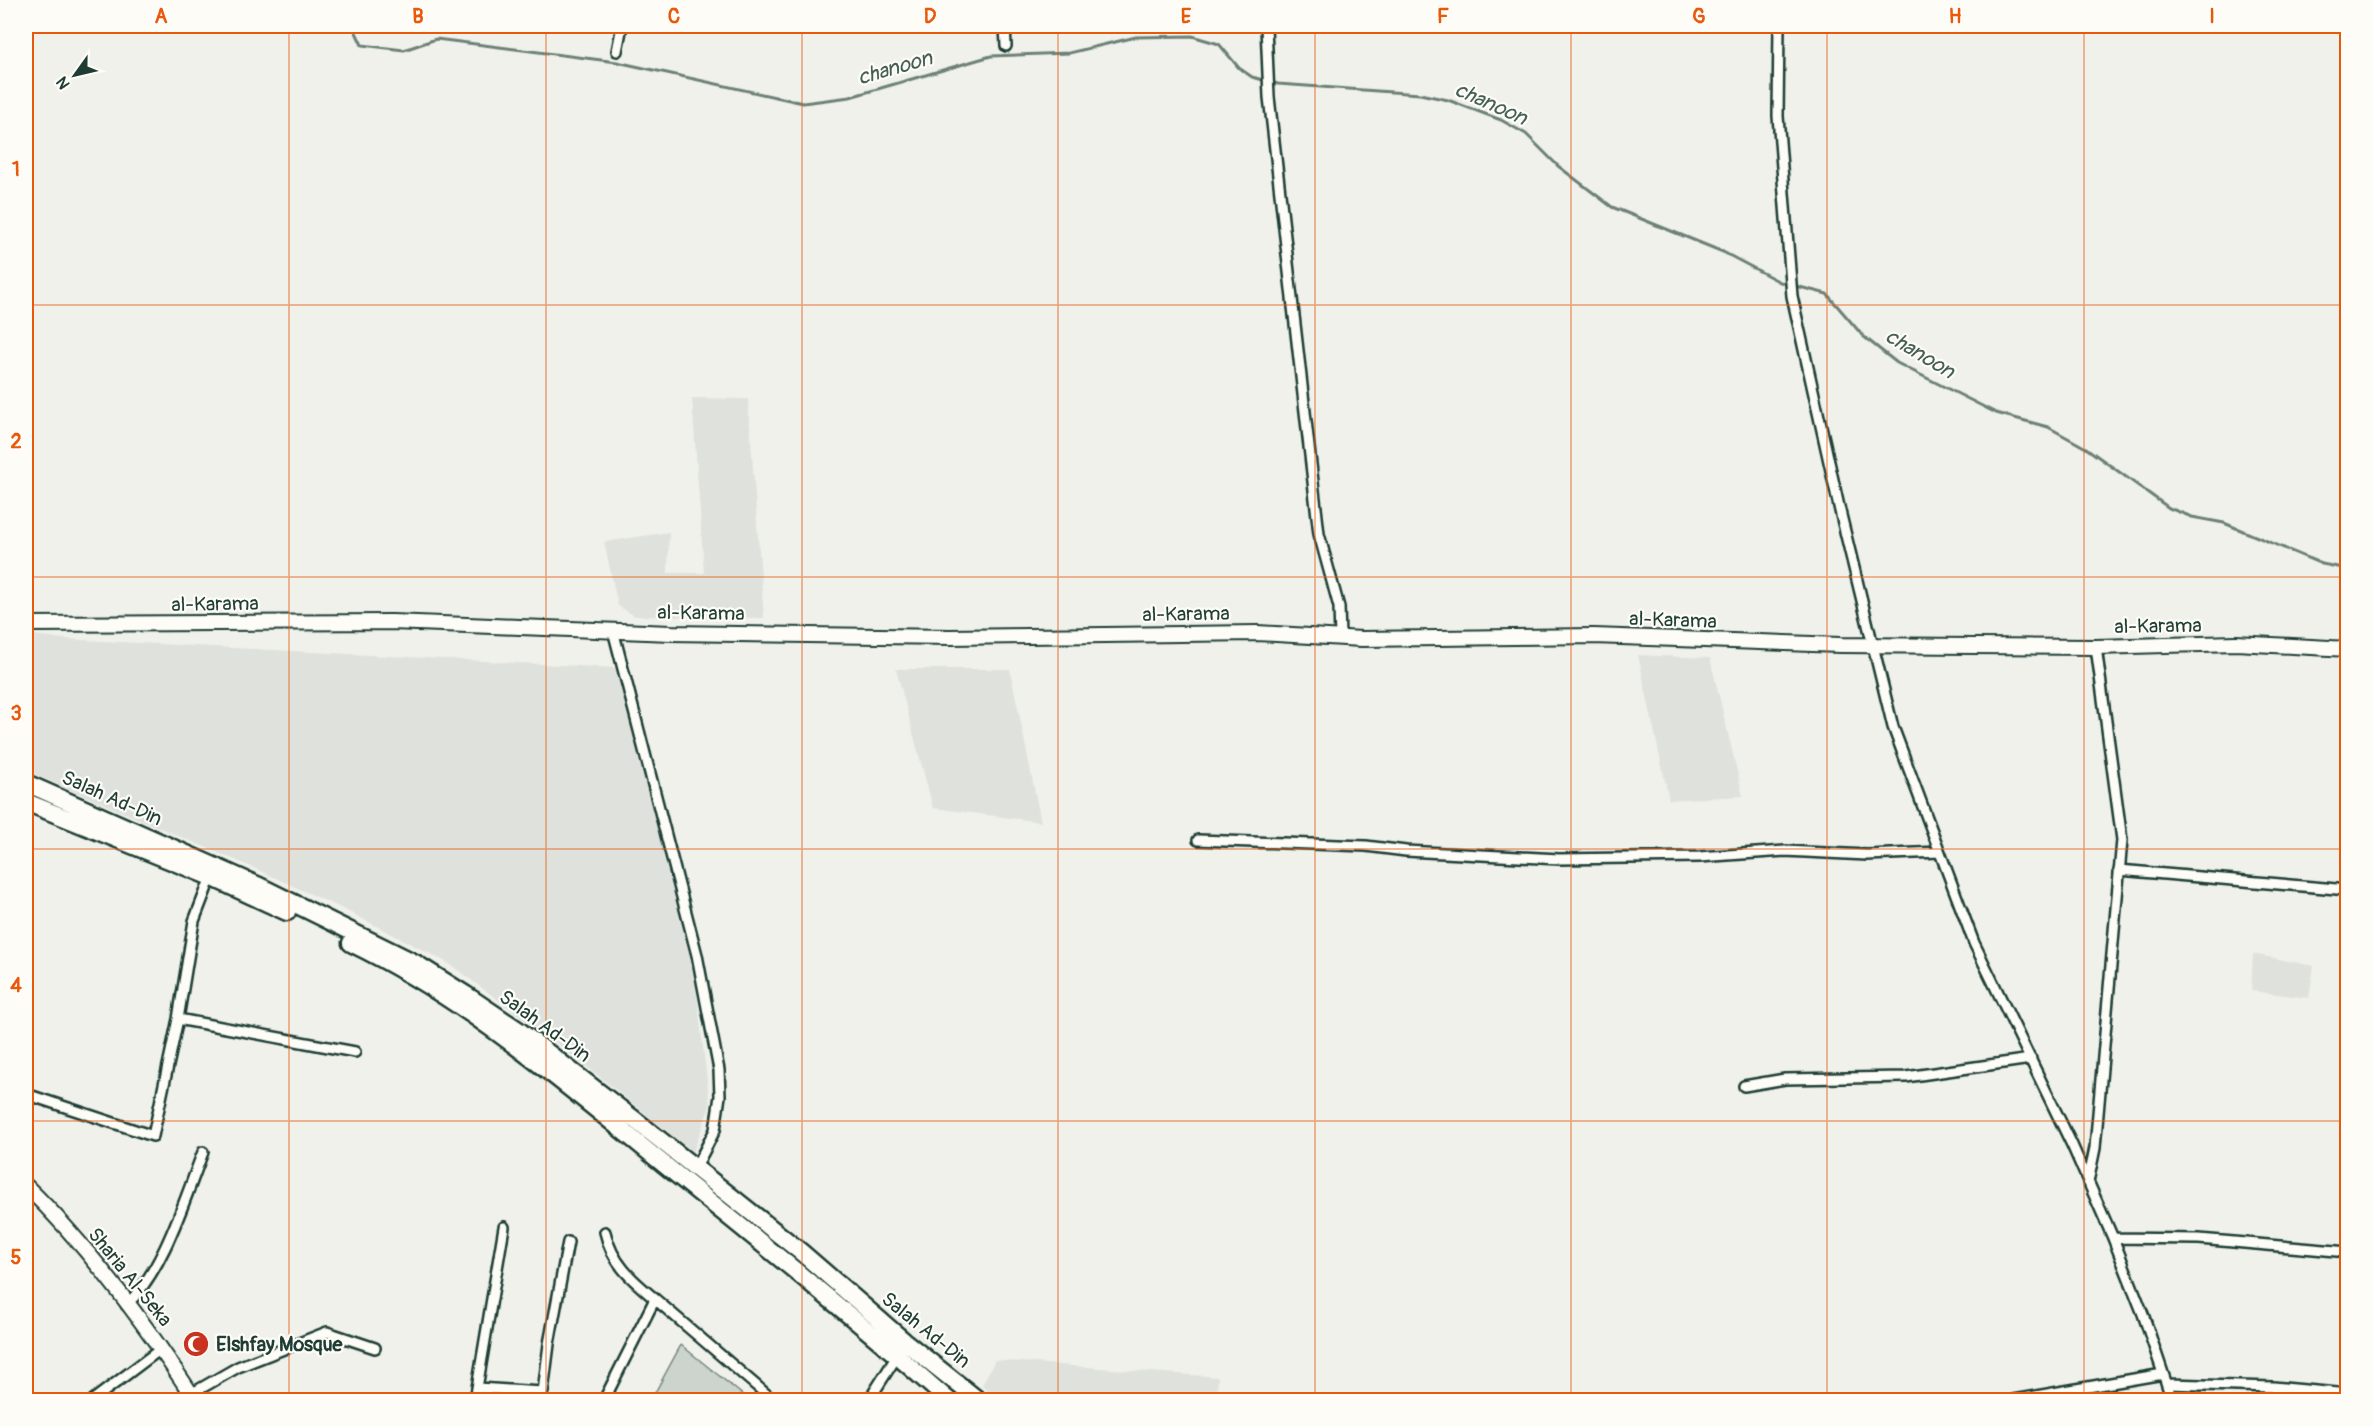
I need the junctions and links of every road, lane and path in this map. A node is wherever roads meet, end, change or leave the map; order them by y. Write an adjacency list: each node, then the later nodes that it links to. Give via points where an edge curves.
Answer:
1 (622, 26): 6 (street)
2 (1005, 26): 5 (street)
3 (1266, 26): 9 (street, via 1269,91 1319,534 1339,606)
4 (1779, 26): 10 (street, via 1778,116 1792,296)
5 (1006, 46)
6 (617, 51)
7 (26, 624): 8 (main road, al-Karama, via 392,622)
8 (613, 630): 9 (main road, al-Karama, via 950,637 1281,633); 26 (street, via 697,955 719,1070 715,1130)
9 (1340, 637): 10 (main road, al-Karama, via 1573,636)
10 (1871, 645): 11 (main road, al-Karama); 16 (street, via 1893,727)
11 (2096, 647): 12 (main road, al-Karama, via 2236,643); 17 (street, via 2122,840)
12 (2348, 649)
13 (26, 783): 26 (highway, Salah Ad-Din, via 257,885 415,963 521,1032)
14 (26, 802): 18 (highway, Salah Ad-Din)
15 (1198, 840): 16 (street, via 1559,859 1699,858 1785,851 1867,855)
16 (1940, 852): 22 (street, via 1974,943)
17 (2119, 870): 19 (street); 27 (street, via 2095,1148)
18 (211, 877): 20 (street, via 194,921); 38 (highway, Salah Ad-Din, via 358,946 441,994 519,1048)
19 (2348, 890)
20 (178, 1019): 21 (street); 24 (street, via 153,1136)
21 (355, 1052)
22 (2031, 1059): 23 (street, via 1906,1077 1785,1080); 27 (street)
23 (1744, 1086)
24 (26, 1094)
25 (203, 1152): 35 (street, via 154,1271 142,1291)
26 (695, 1169): 50 (highway, Salah Ad-Din, via 801,1251)
27 (2088, 1182): 31 (street)
28 (26, 1186): 35 (main road, Sharia Al-Seka, via 59,1218)
29 (504, 1227): 41 (street)
30 (605, 1232): 34 (street, via 610,1253 628,1276)
31 (2113, 1238): 33 (street, via 2199,1239); 39 (street)
32 (568, 1242): 41 (street, via 543,1392)
33 (2348, 1252)
34 (655, 1299): 46 (street); 47 (street)
35 (126, 1305): 36 (main road, Sharia Al-Seka)
36 (162, 1348): 43 (main road, Sharia Al-Seka); 44 (street)
37 (375, 1348): 43 (street, via 327,1332 238,1367)
38 (897, 1356): 48 (street); 49 (highway, Salah Ad-Din)
39 (2163, 1374): 40 (street); 53 (street)
40 (2167, 1384): 42 (street); 54 (street)
41 (478, 1388): 45 (street)
42 (2348, 1394)
43 (193, 1397)
44 (93, 1401)
45 (475, 1401)
46 (604, 1401)
47 (773, 1401)
48 (869, 1401)
49 (948, 1401)
50 (978, 1401)
51 (1845, 1401): 52 (street)
52 (1863, 1401)
53 (2013, 1401)
54 (2172, 1401)

